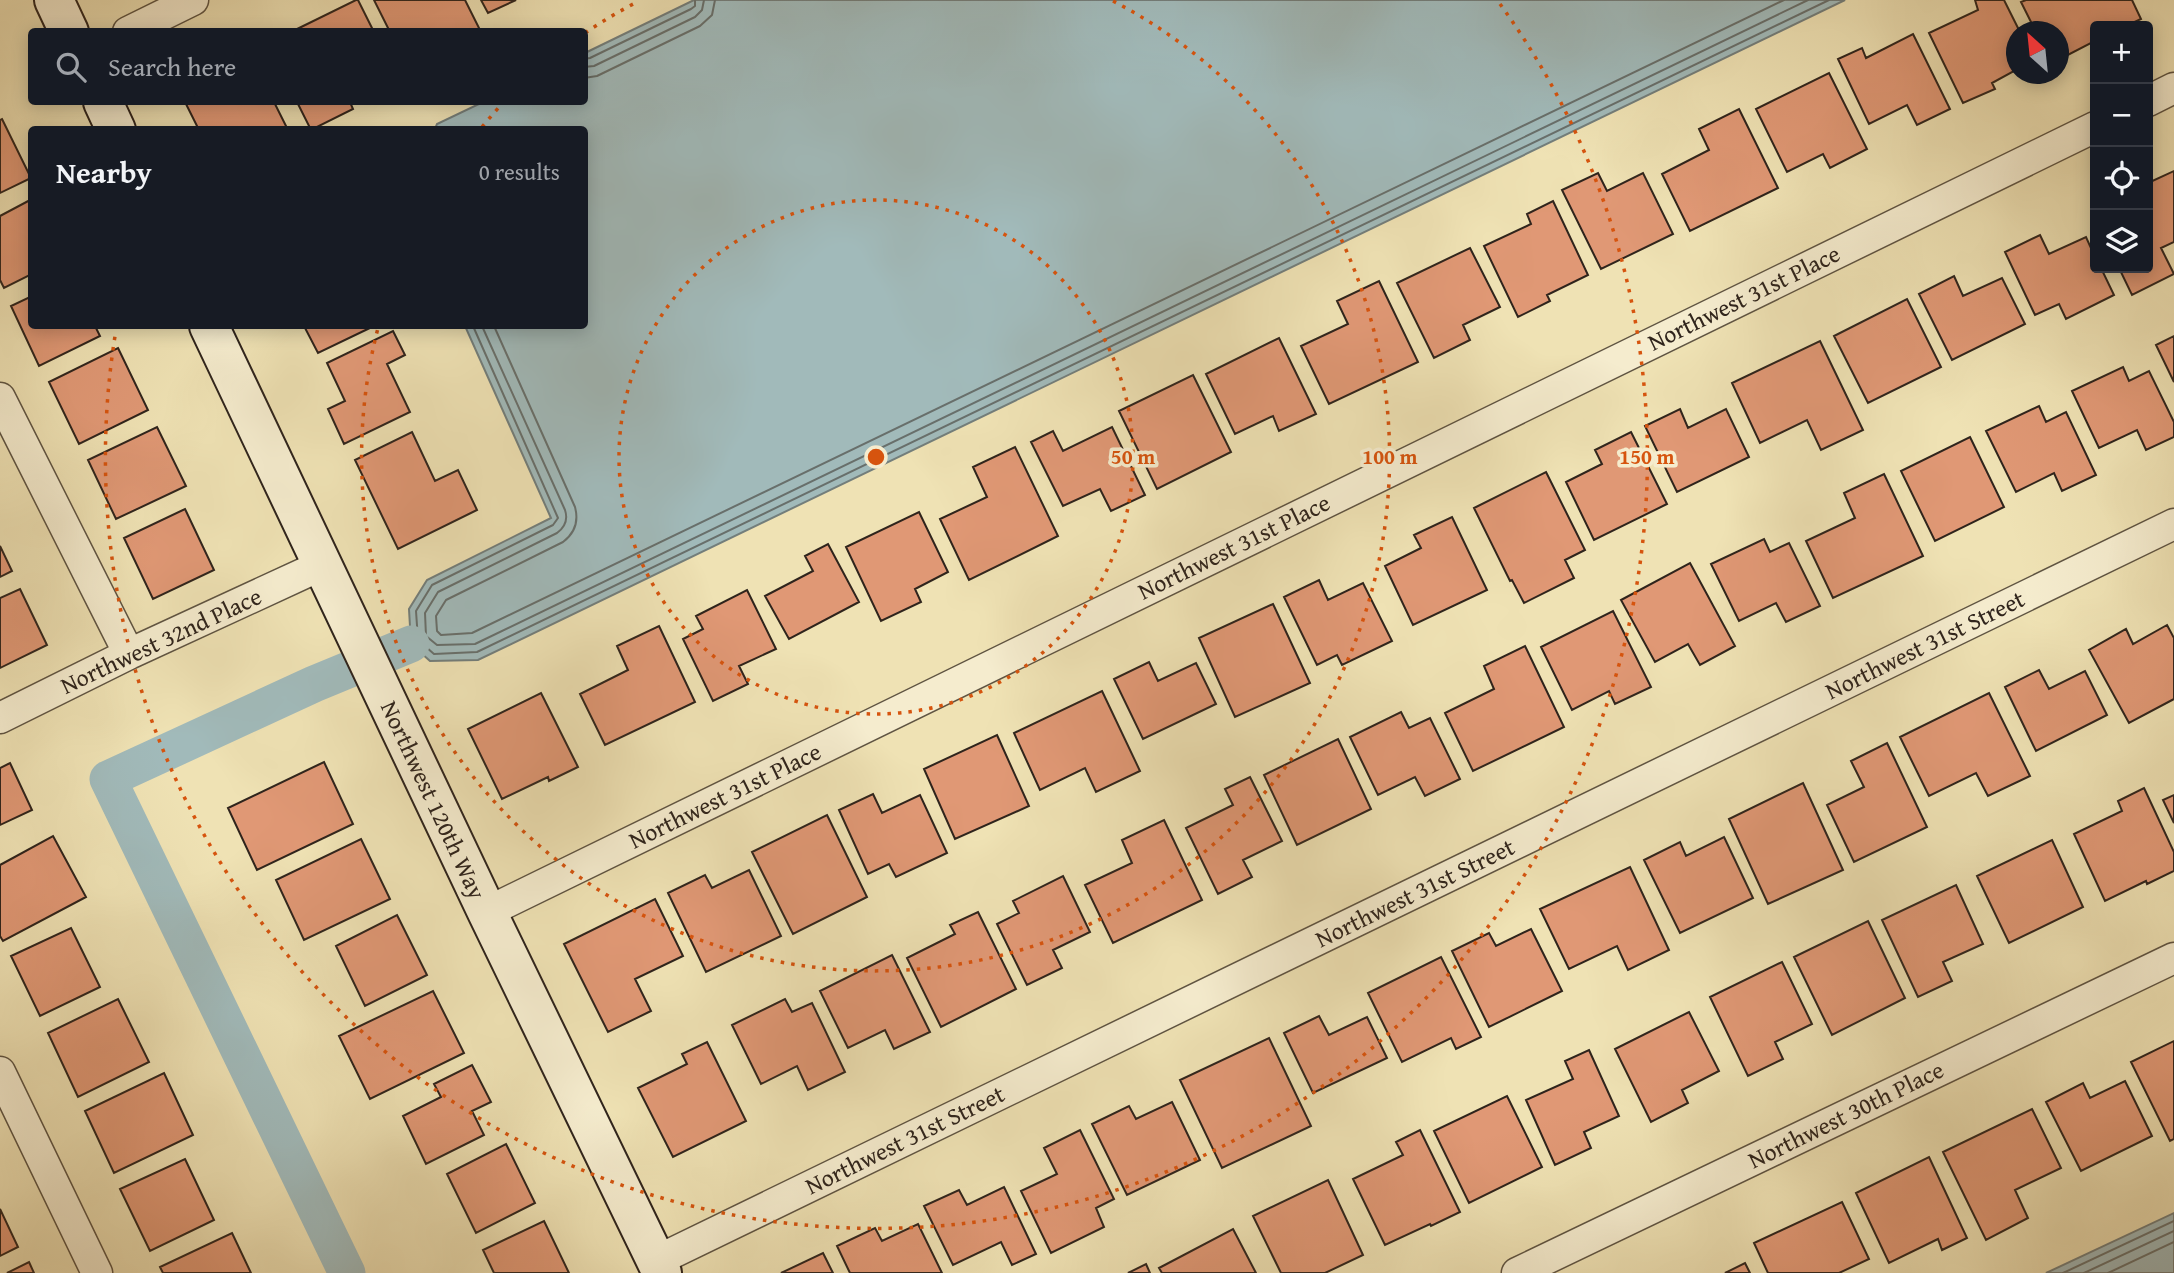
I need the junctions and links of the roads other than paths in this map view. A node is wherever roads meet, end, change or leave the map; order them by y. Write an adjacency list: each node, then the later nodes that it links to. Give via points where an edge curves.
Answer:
1 (54, 0): 3 (street)
2 (193, 0): 4 (street)
3 (67, 28)
4 (136, 28)
5 (2174, 88): 6 (street)
6 (2153, 98)
7 (104, 105): 8 (street)
8 (114, 126)
9 (2090, 129): 16 (street, Northwest 31st Place)
10 (210, 329): 13 (street, Northwest 120th Way)
11 (0, 398): 14 (street)
12 (2174, 524): 19 (street, Northwest 31st Street)
13 (329, 580): 14 (street, Northwest 32nd Place); 16 (street, Northwest 120th Way)
14 (129, 654): 15 (street, Northwest 32nd Place)
15 (0, 718)
16 (487, 912): 19 (street, Northwest 120th Way)
17 (2174, 958): 21 (street, Northwest 30th Place)
18 (0, 1072): 20 (street)
19 (659, 1267)
20 (97, 1273)
21 (1517, 1273)

